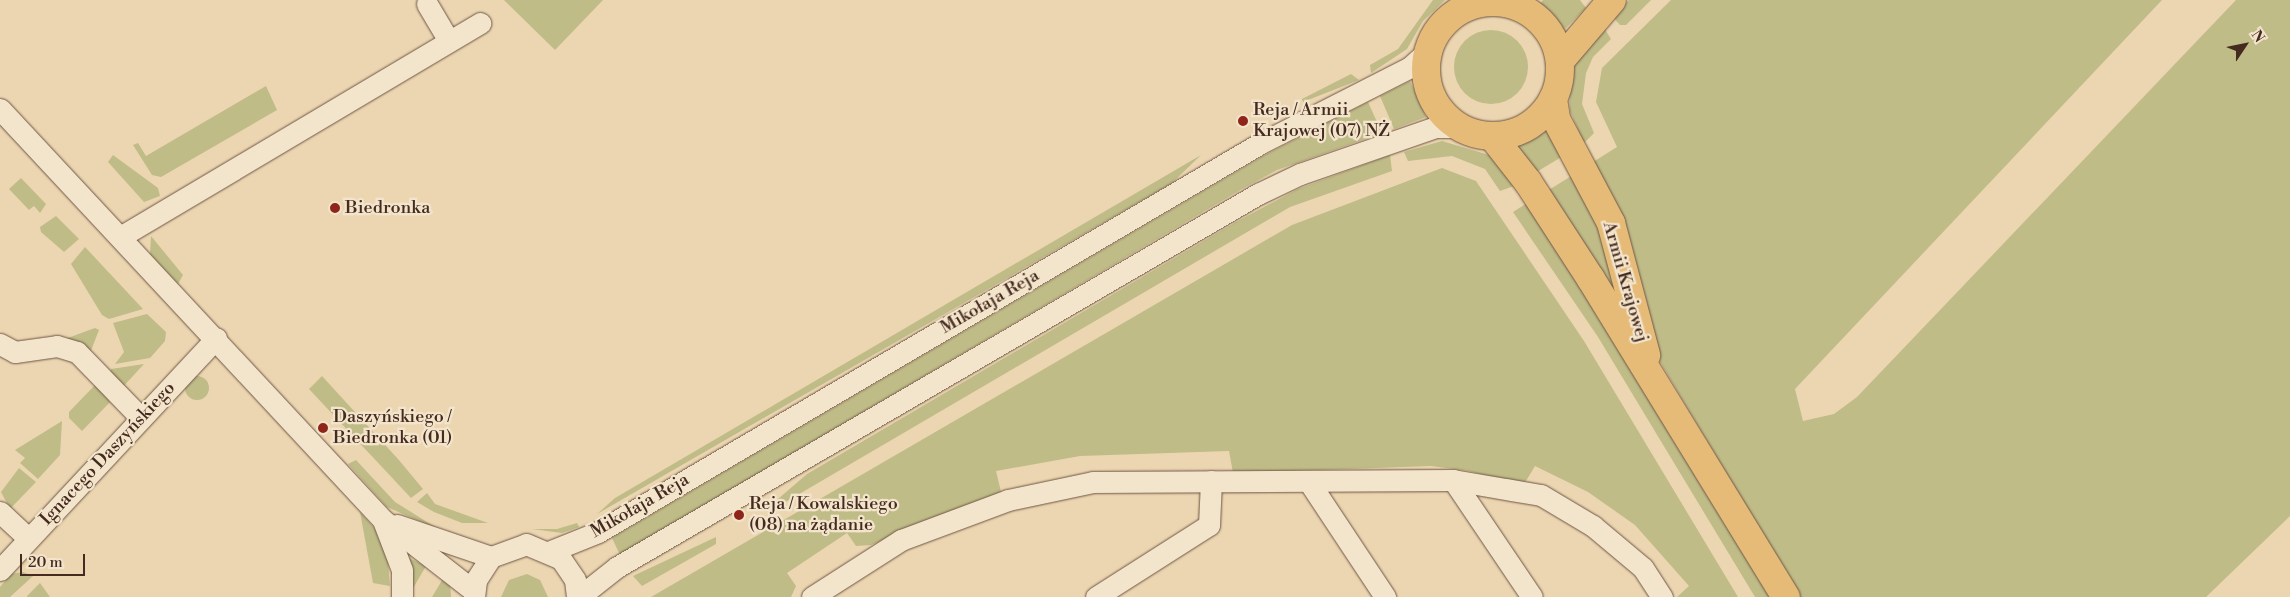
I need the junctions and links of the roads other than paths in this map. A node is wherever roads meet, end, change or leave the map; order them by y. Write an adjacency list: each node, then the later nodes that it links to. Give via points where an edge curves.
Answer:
1 (1612, 0): 7 (main road)
2 (1517, 2): 6 (main road, via 1485,2 1460,10 1440,27); 7 (main road, via 1547,30)
3 (427, 4): 5 (street)
4 (480, 23): 5 (street)
5 (449, 41): 12 (street)
6 (1428, 51): 10 (main road, via 1430,94); 23 (street, Mikołaja Reja, via 1410,67 1259,144 598,532)
7 (1560, 61): 8 (main road)
8 (1553, 99): 11 (main road, via 1527,126); 15 (main road, Armii Krajowej, via 1556,118 1611,223)
9 (0, 109): 12 (street)
10 (1458, 127): 11 (main road); 28 (street, via 1427,130 1300,174 1258,194 617,567)
11 (1492, 136): 15 (main road, Armii Krajowej, via 1534,191)
12 (120, 237): 13 (street)
13 (216, 338): 16 (street, Ignacego Daszyńskiego); 21 (street)
14 (0, 344): 16 (street, via 15,352 57,346 77,352)
15 (1656, 385): 34 (main road, Armii Krajowej)
16 (141, 418): 22 (street, Ignacego Daszyńskiego)
17 (1453, 480): 19 (street); 32 (street); 33 (street, via 1541,495 1600,532 1643,568)
18 (1211, 482): 19 (street); 29 (street, via 1093,482 1008,500 901,540); 30 (street, via 1209,525)
19 (1309, 482): 31 (street)
20 (0, 512): 22 (street)
21 (383, 520): 24 (street); 26 (street); 27 (street, via 402,570)
22 (28, 538): 25 (street, Ignacego Daszyńskiego)
23 (551, 551): 24 (street, via 526,544); 28 (street, via 570,569)
24 (491, 557): 26 (street)
25 (0, 570)
26 (473, 595)
27 (402, 597)
28 (578, 597)
29 (812, 597)
30 (1096, 597)
31 (1385, 597)
32 (1532, 597)
33 (1662, 597)
34 (1786, 597)

